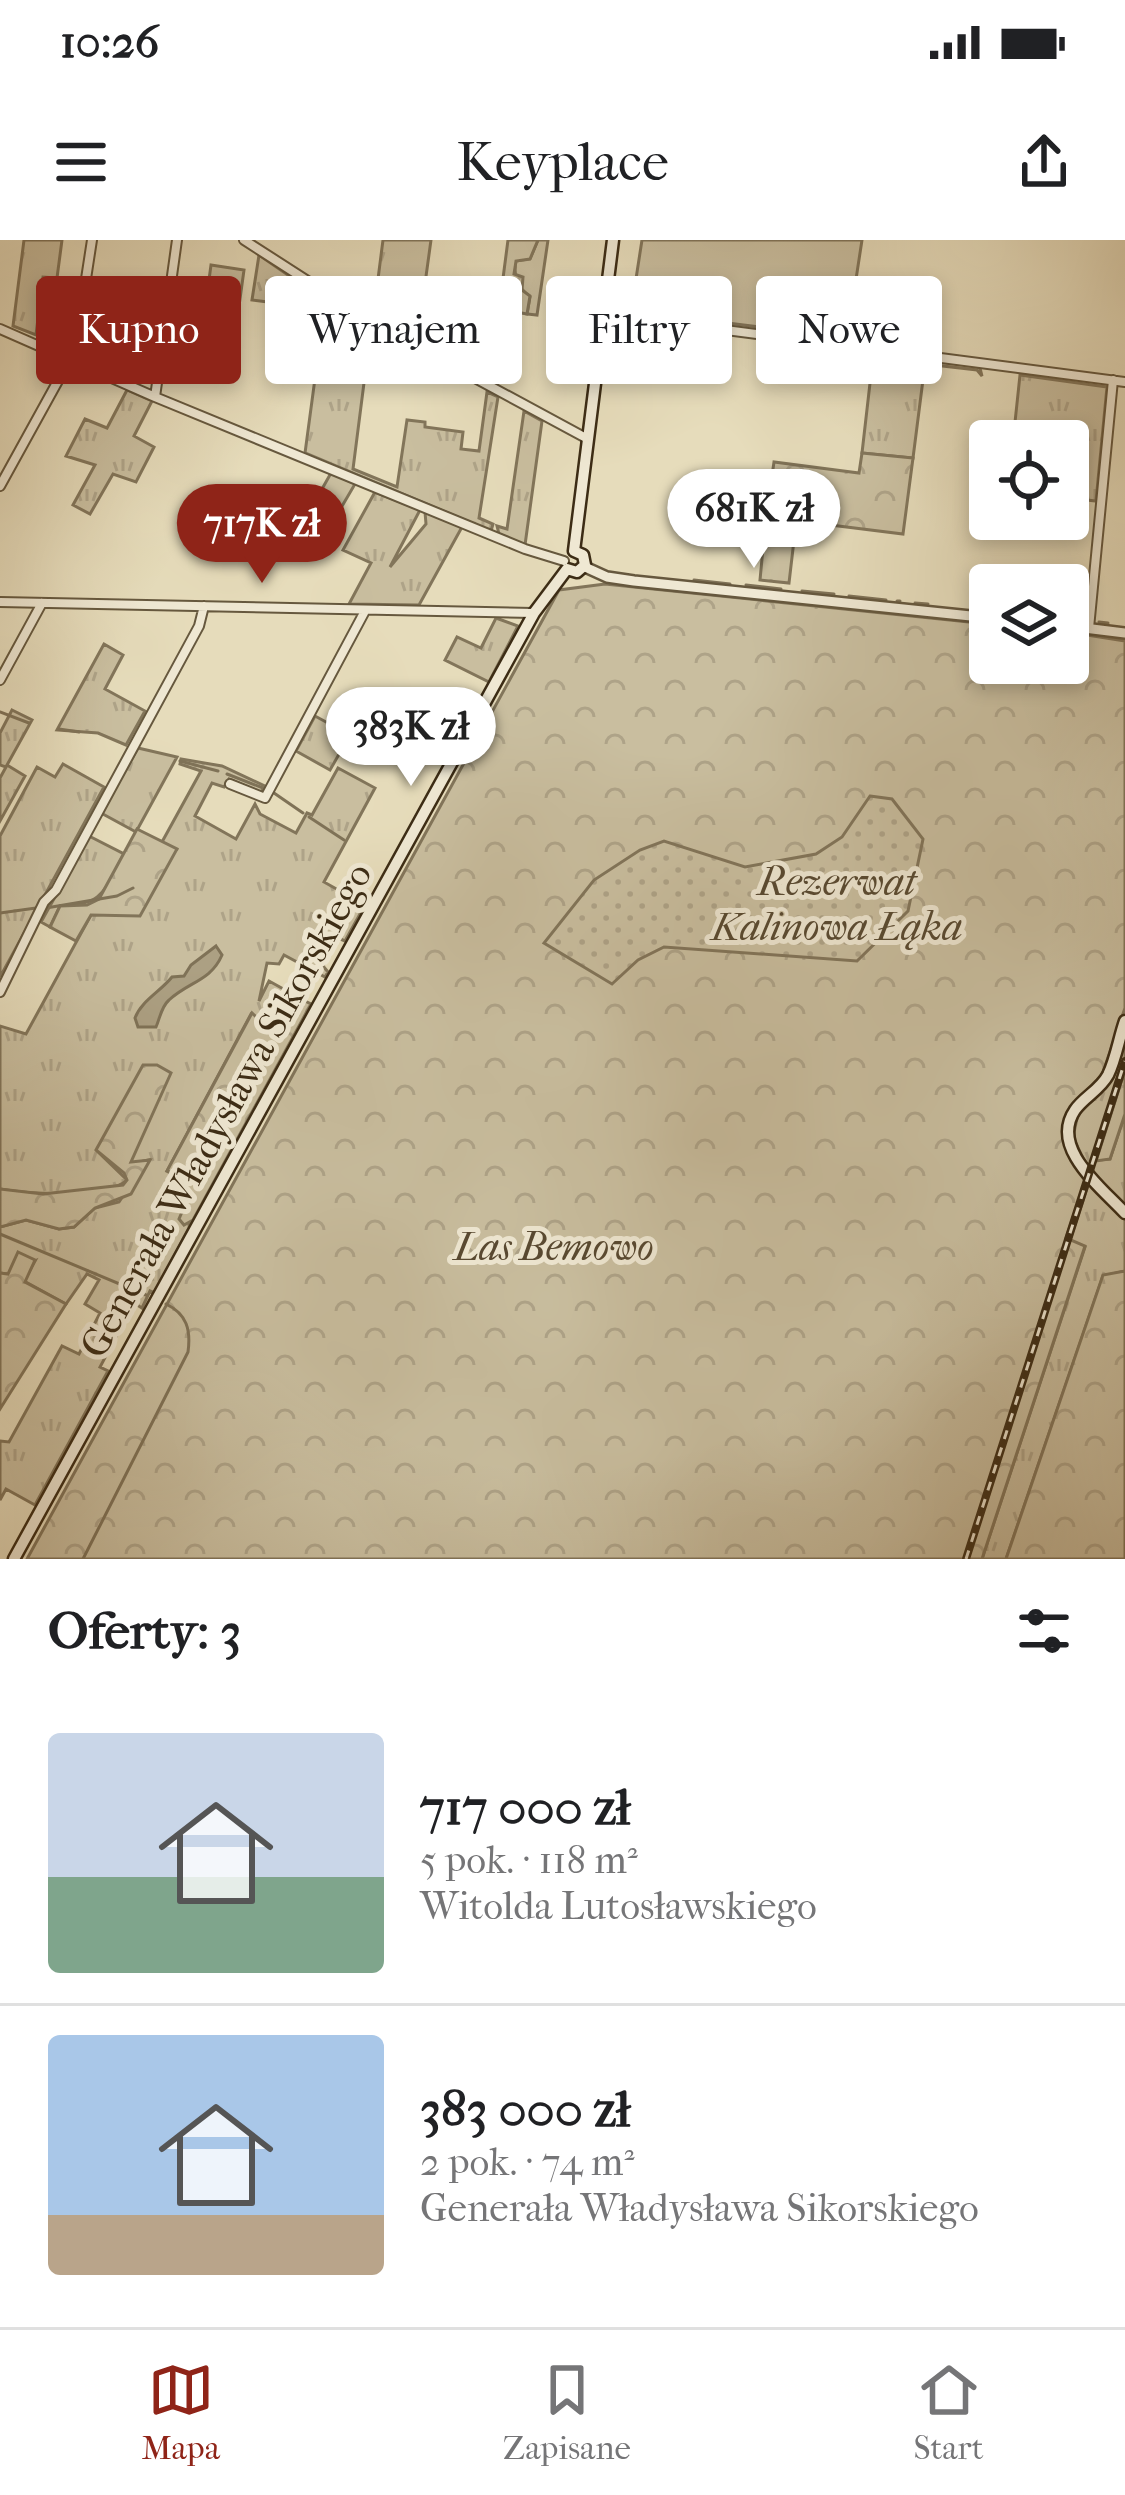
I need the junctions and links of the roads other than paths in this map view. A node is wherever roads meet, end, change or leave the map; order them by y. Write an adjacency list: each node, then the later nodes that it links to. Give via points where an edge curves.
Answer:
1 (92, 240): 5 (street)
2 (177, 240): 15 (street)
3 (244, 240): 16 (street, via 373,323)
4 (613, 240): 6 (main road)
5 (87, 276)
6 (608, 276)
7 (0, 329): 9 (street)
8 (732, 331): 10 (street)
9 (36, 344)
10 (1113, 380): 11 (street); 27 (street)
11 (1125, 382)
12 (55, 384): 17 (street)
13 (126, 384): 15 (street)
14 (593, 384): 16 (main road)
15 (155, 397): 19 (street)
16 (586, 438): 18 (main road)
17 (0, 486)
18 (574, 551): 19 (main road, Generała Władysława Sikorskiego); 20 (main road)
19 (566, 565): 20 (main road); 25 (main road, Generała Władysława Sikorskiego)
20 (585, 567): 26 (street, via 634,581)
21 (0, 602): 22 (street)
22 (42, 603): 23 (street); 29 (street)
23 (204, 606): 24 (street); 31 (street)
24 (365, 610): 25 (street); 30 (street, via 265,798)
25 (534, 613): 34 (main road, Generała Władysława Sikorskiego)
26 (969, 616)
27 (1089, 628): 28 (street)
28 (1125, 633)
29 (0, 680)
30 (230, 784)
31 (0, 992)
32 (1125, 1021): 33 (main road, via 1107,1077 1078,1105 1068,1134 1081,1166)
33 (1125, 1213)
34 (14, 1559)

